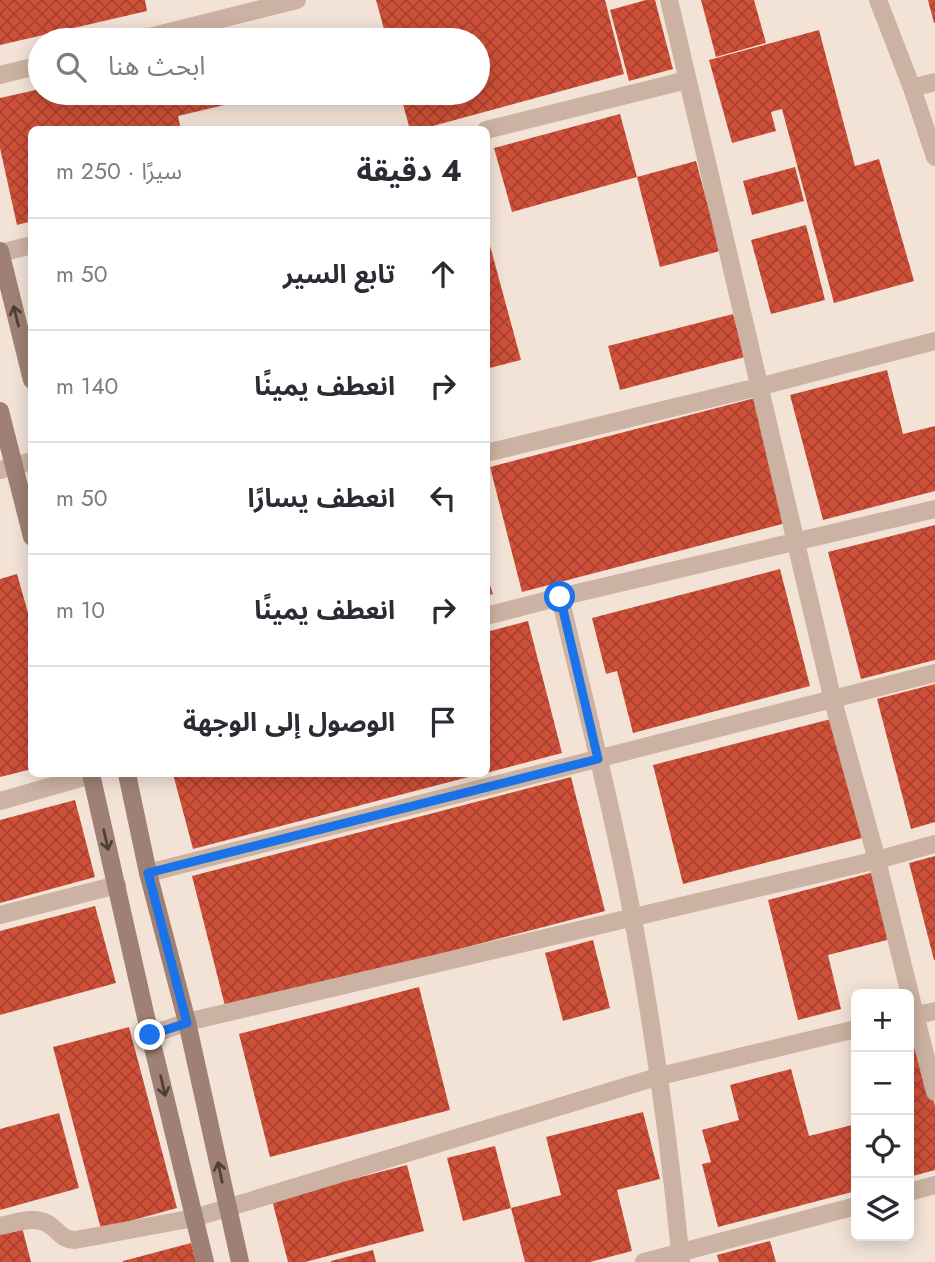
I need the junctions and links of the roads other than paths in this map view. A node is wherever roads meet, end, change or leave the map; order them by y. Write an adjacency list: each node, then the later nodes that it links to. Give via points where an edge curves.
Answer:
1 (297, 0): 4 (street)
2 (669, 0): 7 (street)
3 (878, 0): 9 (street)
4 (185, 28)
5 (28, 68): 6 (street)
6 (0, 75)
7 (687, 80): 10 (street); 16 (street)
8 (935, 82): 9 (street)
9 (912, 88): 11 (street)
10 (490, 129)
11 (935, 157)
12 (28, 246): 13 (street)
13 (0, 252): 15 (main road, one-way to 13)
14 (935, 341): 16 (street)
15 (28, 364)
16 (758, 387): 18 (street); 23 (street)
17 (0, 411): 20 (main road)
18 (490, 452)
19 (28, 462): 20 (street)
20 (6, 468): 22 (main road)
21 (935, 509): 23 (street)
22 (28, 526)
23 (795, 542): 24 (street); 27 (street)
24 (560, 597): 25 (street); 28 (street)
25 (490, 615)
26 (935, 673): 27 (street)
27 (833, 701): 28 (street); 34 (street)
28 (598, 759): 35 (street); 38 (street)
29 (81, 777): 32 (street)
30 (92, 777): 36 (main road, one-way to 36)
31 (128, 777): 35 (main road)
32 (0, 801)
33 (935, 844): 34 (street)
34 (877, 860): 38 (street); 39 (street)
35 (148, 873): 42 (main road)
36 (117, 885): 37 (street); 45 (main road)
37 (0, 915)
38 (633, 918): 42 (street); 46 (street)
39 (906, 989)
40 (935, 1011): 41 (street)
41 (914, 1016)
42 (187, 1023): 45 (street); 51 (main road, one-way to 42)
43 (914, 1023): 47 (street)
44 (851, 1030): 46 (street)
45 (150, 1035): 52 (main road, one-way to 52)
46 (660, 1076): 51 (street); 54 (street)
47 (935, 1092)
48 (935, 1185): 49 (street)
49 (914, 1191)
50 (851, 1207): 54 (street)
51 (227, 1208): 52 (street); 56 (main road)
52 (194, 1218): 53 (street, via 75,1240 62,1238 40,1221); 55 (main road)
53 (0, 1226)
54 (680, 1257): 57 (street)
55 (205, 1262)
56 (240, 1262)
57 (644, 1262)

